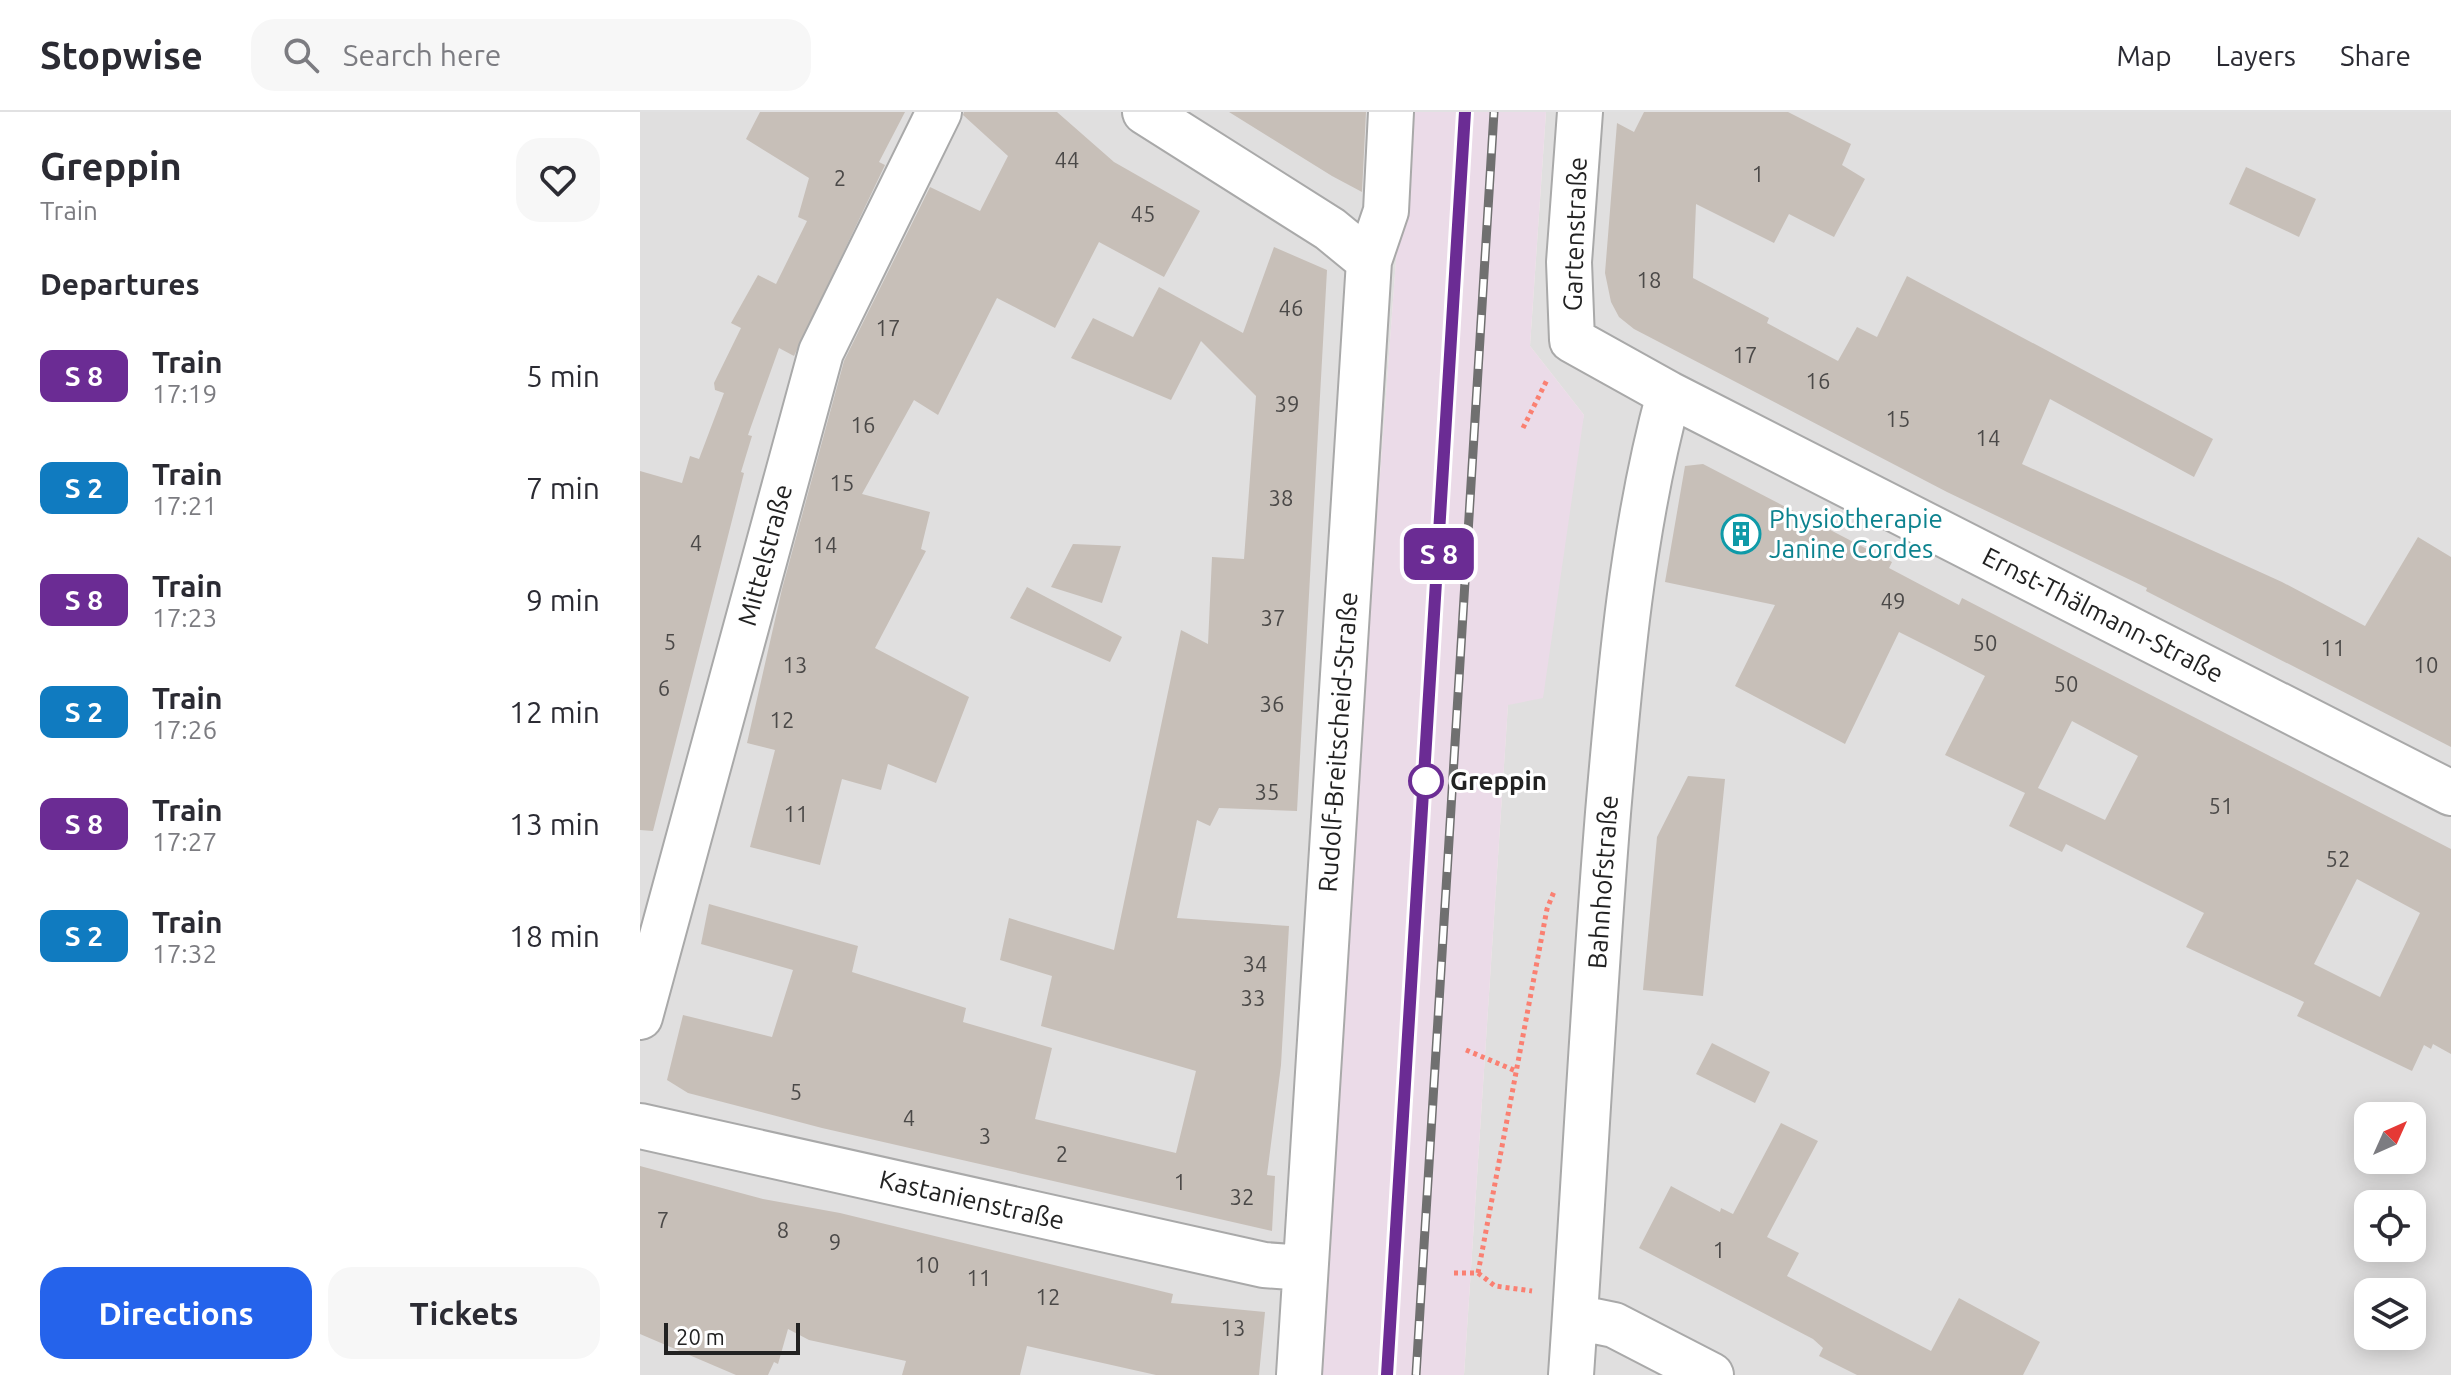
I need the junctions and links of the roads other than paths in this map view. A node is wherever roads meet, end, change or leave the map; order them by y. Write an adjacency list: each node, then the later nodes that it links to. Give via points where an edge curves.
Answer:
1 (939, 112): 8 (street, Mittelstraße, via 821,352)
2 (1145, 112): 5 (street, via 1330,229)
3 (1391, 112): 5 (street, Rudolf-Breitscheid-Straße, via 1386,211)
4 (1580, 112): 6 (street, Gartenstraße, via 1569,262 1572,340)
5 (1369, 261): 10 (street, Rudolf-Breitscheid-Straße)
6 (1669, 394): 7 (street, Ernst-Thälmann-Straße); 11 (street, Bahnhofstraße, via 1623,646 1602,881)
7 (2451, 793)
8 (640, 1017)
9 (640, 1126): 10 (street, Kastanienstraße, via 1264,1265)
10 (1305, 1268): 12 (street, Rudolf-Breitscheid-Straße)
11 (1575, 1317): 13 (street, Bahnhofstraße); 14 (street, via 1614,1325)
12 (1299, 1375)
13 (1571, 1375)
14 (1711, 1375)

